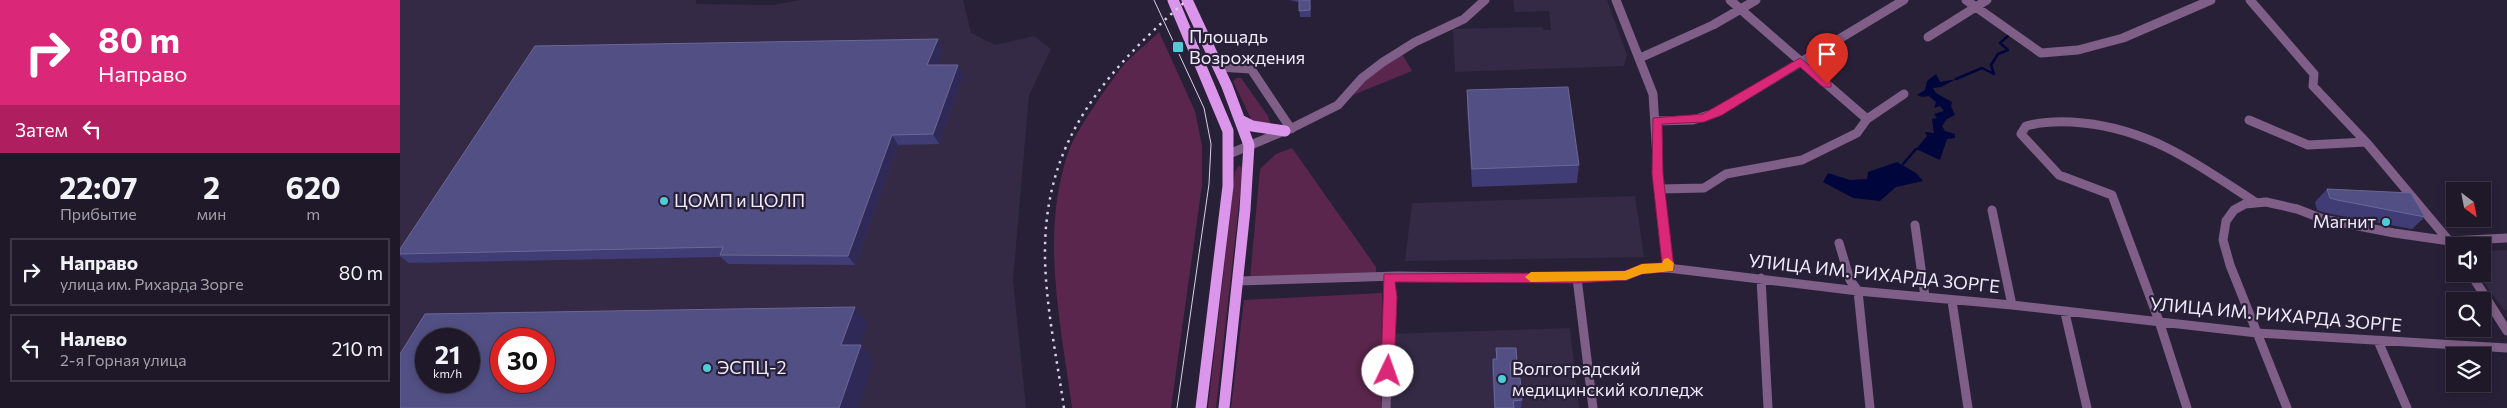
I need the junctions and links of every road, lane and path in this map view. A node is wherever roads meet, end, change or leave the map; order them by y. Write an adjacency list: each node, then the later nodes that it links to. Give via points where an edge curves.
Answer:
1 (1173, 0): 26 (main road, via 1228,131)
2 (1187, 0): 17 (main road)
3 (1485, 0): 23 (street, via 1464,19 1415,42 1383,62 1362,78 1338,105)
4 (1616, 0): 15 (street)
5 (1730, 0): 13 (street)
6 (1756, 0): 13 (street)
7 (1904, 0): 16 (street)
8 (1966, 0): 12 (street)
9 (1986, 0): 12 (street)
10 (2211, 0): 12 (street, via 2123,38 2078,50 2041,53)
11 (2250, 0): 24 (street, via 2314,74 2313,86)
12 (1977, 7): 14 (street)
13 (1741, 9): 15 (street, via 1672,46); 16 (street)
14 (1928, 37)
15 (1640, 58): 22 (street, via 1653,94)
16 (1800, 62): 19 (street); 22 (street, via 1704,118)
17 (1218, 67): 20 (main road); 23 (street, via 1251,69)
18 (1904, 94): 19 (street)
19 (1867, 119): 27 (street, via 1857,133 1802,160 1726,174 1704,188)
20 (1240, 120): 23 (main road, via 1252,126); 25 (main road)
21 (2249, 120): 24 (street, via 2308,145)
22 (1656, 121): 27 (street)
23 (1288, 130): 25 (street)
24 (2366, 142): 31 (street)
25 (1249, 146): 26 (street); 40 (main road)
26 (1229, 154): 52 (main road, via 1228,186)
27 (1660, 189): 36 (street)
28 (2255, 202): 35 (street, via 2281,204 2323,219); 47 (street, via 2178,151 2148,136 2107,123 2046,120 2026,126 2021,134 2059,175 2112,195); 49 (street, via 2234,210 2226,221 2223,240)
29 (1992, 210): 45 (street)
30 (1915, 225): 43 (street)
31 (2447, 237)
32 (2507, 238): 33 (street)
33 (2491, 240)
34 (1839, 243): 42 (street, via 1850,280)
35 (2446, 243)
36 (1668, 268): 38 (street, УЛИЦА ИМ. РИХАРДА ЗОРГЕ, via 1642,269 1626,276); 39 (street, УЛИЦА ИМ. РИХАРДА ЗОРГЕ)
37 (1388, 277): 38 (street, УЛИЦА ИМ. РИХАРДА ЗОРГЕ); 40 (street, УЛИЦА ИМ. РИХАРДА ЗОРГЕ); 54 (street, via 1391,297)
38 (1577, 278): 55 (street)
39 (1761, 278): 42 (street, УЛИЦА ИМ. РИХАРДА ЗОРГЕ); 56 (street)
40 (1237, 282): 53 (main road)
41 (2476, 282): 48 (street)
42 (1858, 291): 43 (street, УЛИЦА ИМ. РИХАРДА ЗОРГЕ); 57 (street)
43 (1924, 297): 44 (street, УЛИЦА ИМ. РИХАРДА ЗОРГЕ)
44 (1952, 301): 45 (street, УЛИЦА ИМ. РИХАРДА ЗОРГЕ); 58 (street)
45 (2012, 305): 46 (street, УЛИЦА ИМ. РИХАРДА ЗОРГЕ)
46 (2065, 313): 47 (street, УЛИЦА ИМ. РИХАРДА ЗОРГЕ); 59 (street)
47 (2159, 321): 49 (street, УЛИЦА ИМ. РИХАРДА ЗОРГЕ); 60 (street)
48 (2507, 331)
49 (2257, 333): 50 (street, УЛИЦА ИМ. РИХАРДА ЗОРГЕ); 61 (street)
50 (2378, 341): 51 (street, УЛИЦА ИМ. РИХАРДА ЗОРГЕ); 62 (street)
51 (2507, 348)
52 (1200, 408)
53 (1224, 408)
54 (1386, 408)
55 (1593, 408)
56 (1768, 408)
57 (1870, 408)
58 (1968, 408)
59 (2087, 408)
60 (2187, 408)
61 (2287, 408)
62 (2408, 408)

